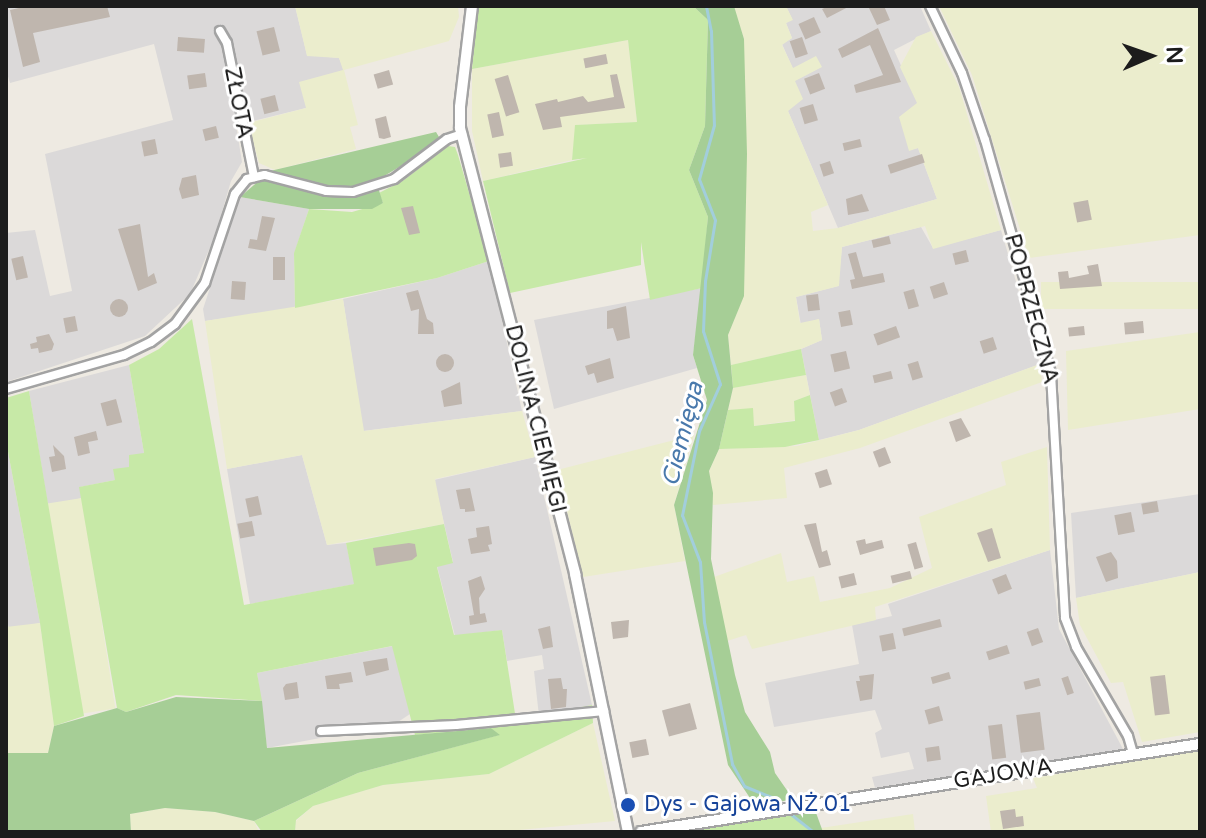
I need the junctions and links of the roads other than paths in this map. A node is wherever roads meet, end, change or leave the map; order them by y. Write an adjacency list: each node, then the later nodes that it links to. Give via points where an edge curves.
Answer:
1 (472, 6): 4 (street, DOLINA CIEMIĘGI, via 459,112)
2 (930, 6): 10 (street, POPRZECZNA, via 962,73 985,140 1051,374 1065,618)
3 (220, 31): 5 (street, ZŁOTA, via 227,43)
4 (462, 134): 5 (street, via 447,139 394,179 353,192); 7 (street, DOLINA CIEMIĘGI, via 575,574)
5 (254, 177): 6 (street, via 237,190 209,275 170,328 118,357)
6 (6, 389)
7 (604, 711): 8 (street); 11 (street, DOLINA CIEMIĘGI)
8 (321, 731)
9 (1200, 744): 10 (street, GAJOWA)
10 (1133, 754): 12 (street, GAJOWA)
11 (628, 832)
12 (641, 832)

